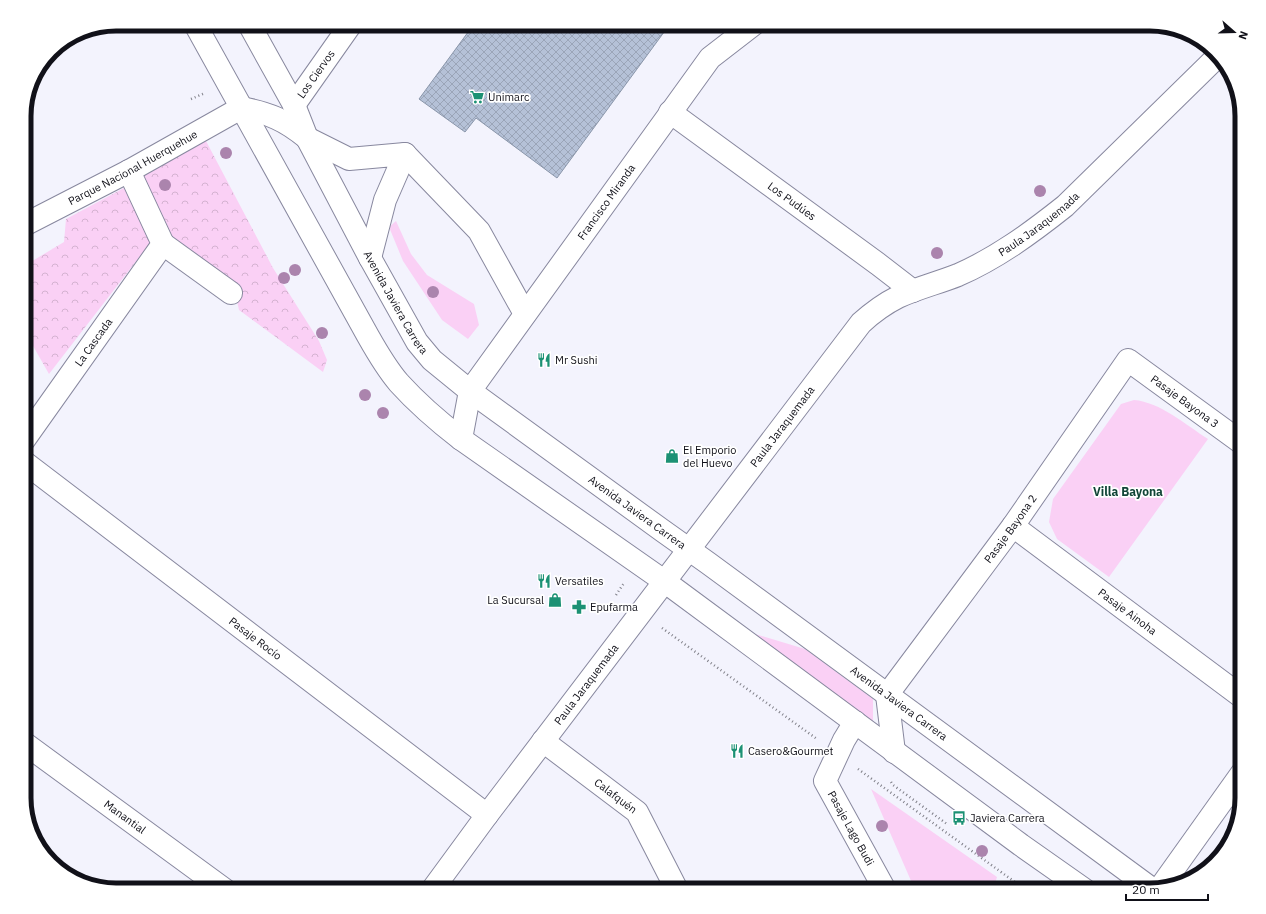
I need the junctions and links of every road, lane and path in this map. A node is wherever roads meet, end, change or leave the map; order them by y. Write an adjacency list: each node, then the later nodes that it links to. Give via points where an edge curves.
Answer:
1 (199, 31): 7 (street)
2 (253, 31): 6 (street, Avenida Javiera Carrera)
3 (340, 31): 6 (street, Los Ciervos)
4 (745, 31): 8 (street, Francisco Miranda, via 710,58)
5 (1214, 60): 15 (street, Paula Jaraquemada, via 1065,206 1040,226 987,261 958,275)
6 (294, 105): 9 (street, Avenida Javiera Carrera)
7 (240, 108): 9 (street, via 274,116); 11 (street, Parque Nacional Huerquehue); 22 (street, via 382,360 418,403)
8 (670, 112): 15 (street, Los Pudúes); 17 (street, Francisco Miranda)
9 (307, 138): 10 (street, via 349,159); 14 (street, Avenida Javiera Carrera)
10 (405, 154): 14 (street, via 385,200); 17 (street, via 479,231)
11 (129, 171): 12 (street, Parque Nacional Huerquehue); 13 (street)
12 (31, 221)
13 (162, 244): 16 (street); 20 (street, La Cascada)
14 (370, 258): 19 (street, Avenida Javiera Carrera, via 417,342 432,360)
15 (913, 291): 25 (street, Paula Jaraquemada, via 878,308 860,323)
16 (231, 293)
17 (525, 314): 19 (street, Francisco Miranda)
18 (1128, 360): 21 (street, Pasaje Bayona 3); 24 (street, Pasaje Bayona 2)
19 (470, 391): 22 (street); 25 (street, Avenida Javiera Carrera)
20 (31, 430)
21 (1235, 438)
22 (461, 439): 26 (street)
23 (31, 467): 34 (street, Pasaje Rocío)
24 (1013, 526): 27 (street, Pasaje Ainoha); 28 (street, Pasaje Bayona 2)
25 (689, 549): 26 (street, Paula Jaraquemada); 28 (street, Avenida Javiera Carrera)
26 (664, 581): 29 (street); 30 (street, Paula Jaraquemada)
27 (1235, 693)
28 (887, 695): 32 (street); 41 (street, Avenida Javiera Carrera)
29 (855, 722): 32 (street); 39 (street, Pasaje Lago Budi, via 825,780)
30 (543, 741): 34 (street, Paula Jaraquemada); 38 (street, Calafquén, via 637,812)
31 (31, 748): 36 (street, Manantial)
32 (894, 752): 40 (street)
33 (1235, 783): 35 (street)
34 (487, 815): 37 (street, Paula Jaraquemada)
35 (1165, 881)
36 (215, 883)
37 (437, 883)
38 (673, 883)
39 (881, 883)
40 (1074, 883)
41 (1142, 883)

